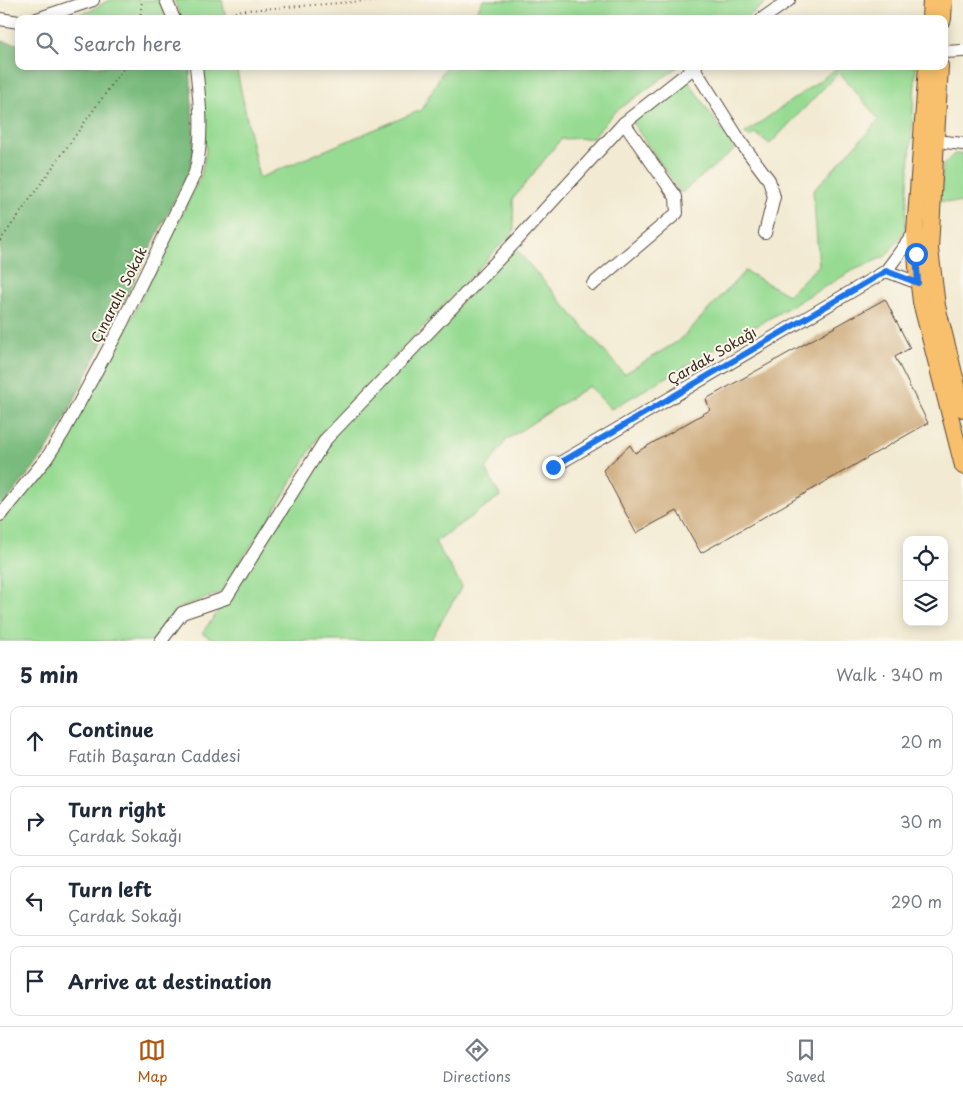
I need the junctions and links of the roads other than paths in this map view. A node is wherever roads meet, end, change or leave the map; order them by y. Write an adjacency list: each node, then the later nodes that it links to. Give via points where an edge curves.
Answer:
1 (93, 0): 6 (street)
2 (166, 0): 7 (street)
3 (789, 0): 8 (street)
4 (931, 0): 9 (main road)
5 (944, 0): 10 (main road)
6 (49, 15)
7 (172, 15)
8 (768, 15)
9 (930, 15)
10 (943, 15)
11 (0, 19): 12 (street)
12 (15, 21)
13 (963, 51): 14 (street)
14 (948, 52)
15 (196, 70): 31 (street, Çınaraltı Sokak, via 200,121 195,173 119,329 63,433)
16 (691, 70): 20 (street)
17 (697, 70): 24 (street, via 742,144 769,180 774,197)
18 (927, 70): 23 (main road)
19 (940, 70): 21 (main road)
20 (624, 122): 27 (street, via 676,197 677,213); 32 (street, via 517,240 326,439 226,598 182,613)
21 (936, 142): 22 (street); 28 (main road, via 930,249 937,306)
22 (963, 144)
23 (915, 232): 25 (street, Çardak Sokağı); 26 (main road)
24 (765, 233)
25 (886, 271): 26 (street); 30 (street, Çardak Sokağı)
26 (918, 283): 29 (main road)
27 (593, 284)
28 (963, 409)
29 (963, 466)
30 (553, 467)
31 (0, 515)
32 (161, 641)

